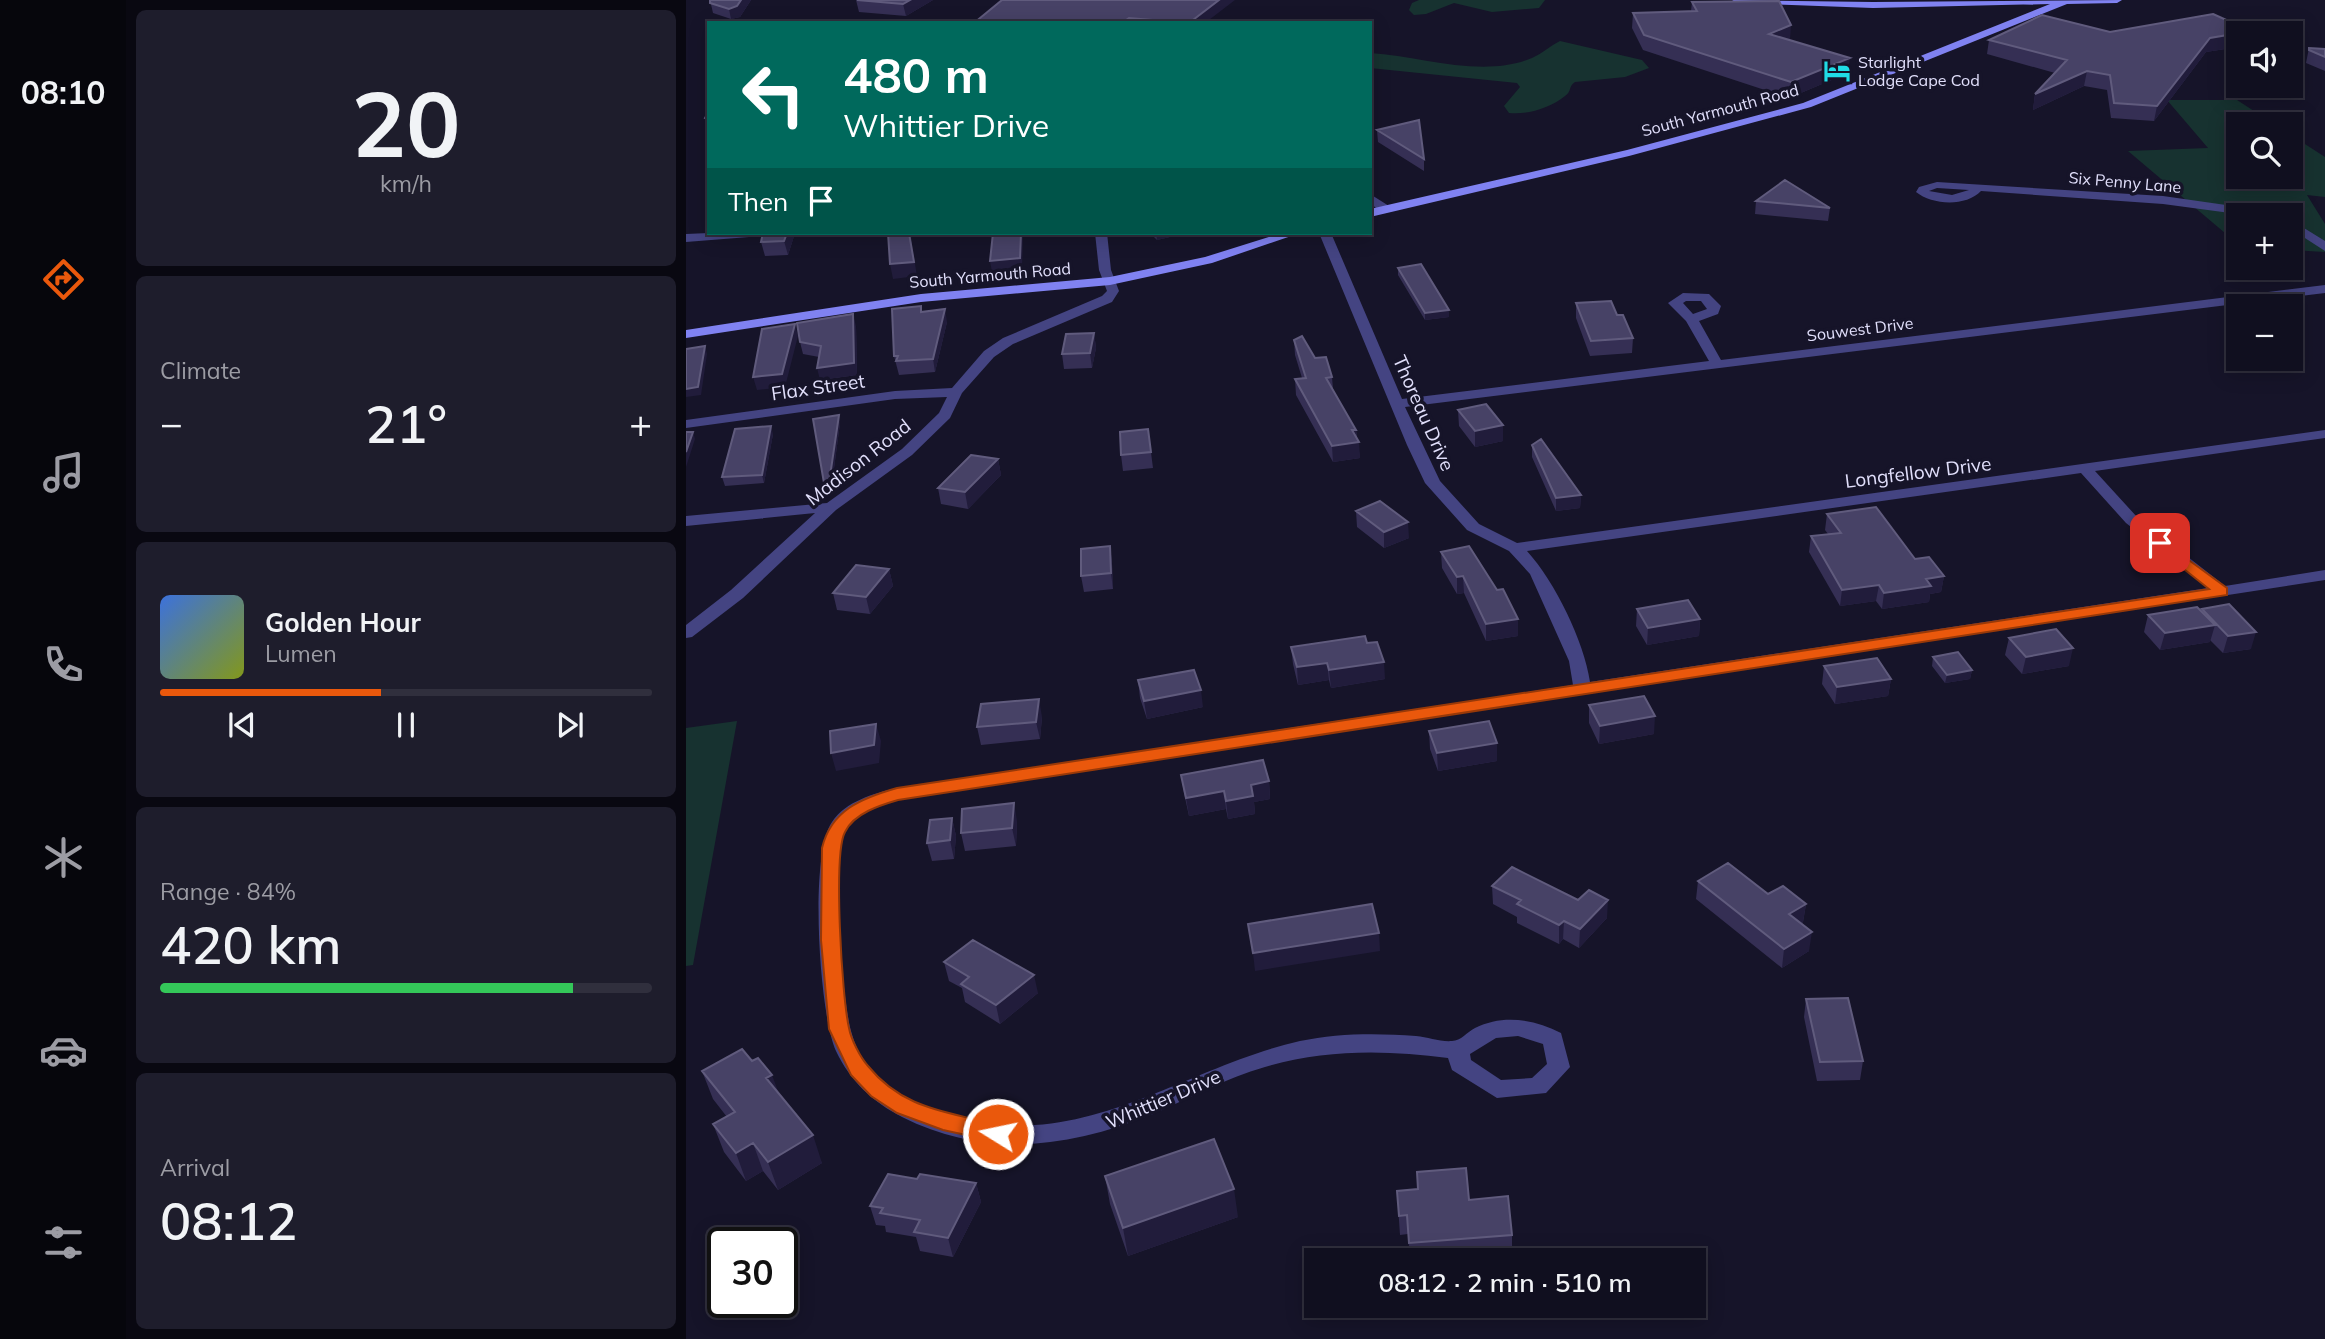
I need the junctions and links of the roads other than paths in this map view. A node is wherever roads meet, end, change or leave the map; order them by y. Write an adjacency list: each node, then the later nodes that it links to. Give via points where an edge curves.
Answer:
1 (1737, 0): 3 (main road, via 1856,5)
2 (2117, 0): 3 (main road)
3 (2066, 1): 6 (main road, South Yarmouth Road, via 1807,105 1629,153)
4 (1978, 187): 7 (street, Six Penny Lane)
5 (1372, 199): 6 (street)
6 (1385, 209): 8 (main road, South Yarmouth Road)
7 (2226, 209)
8 (1372, 212)
9 (2303, 232): 15 (street)
10 (724, 235): 14 (street)
11 (1101, 235): 16 (street)
12 (1287, 235): 16 (main road, South Yarmouth Road, via 1183,266)
13 (1326, 235): 22 (street, Thoreau Drive)
14 (686, 238)
15 (2325, 247)
16 (1110, 281): 19 (main road, South Yarmouth Road, via 908,300); 21 (street, Madison Road, via 1113,291 1107,299 1008,341 989,354)
17 (2325, 289): 20 (street, Souwest Drive)
18 (1690, 320): 20 (street)
19 (686, 334)
20 (1717, 364): 22 (street, Souwest Drive)
21 (956, 392): 23 (street, Flax Street, via 882,397); 26 (street, Madison Road, via 945,415 915,445)
22 (1399, 404): 28 (street, Thoreau Drive, via 1433,483 1473,527)
23 (686, 424)
24 (2325, 434): 25 (street, Longfellow Drive)
25 (2086, 469): 28 (street, Longfellow Drive); 30 (street, via 2124,514)
26 (831, 507): 27 (street); 31 (street, Madison Road, via 737,594)
27 (686, 521)
28 (1515, 548): 32 (street, Thoreau Drive, via 1537,572 1549,595 1578,661)
29 (2325, 575): 30 (street, Whittier Drive)
30 (2222, 591): 32 (street, Whittier Drive)
31 (690, 627)
32 (1582, 688): 33 (street, Whittier Drive, via 897,794 853,812 835,832 831,940 839,1029 858,1070 879,1090 904,1108 943,1122 1017,1136 1089,1130 1241,1066 1302,1049 1414,1044)
33 (1460, 1049)

